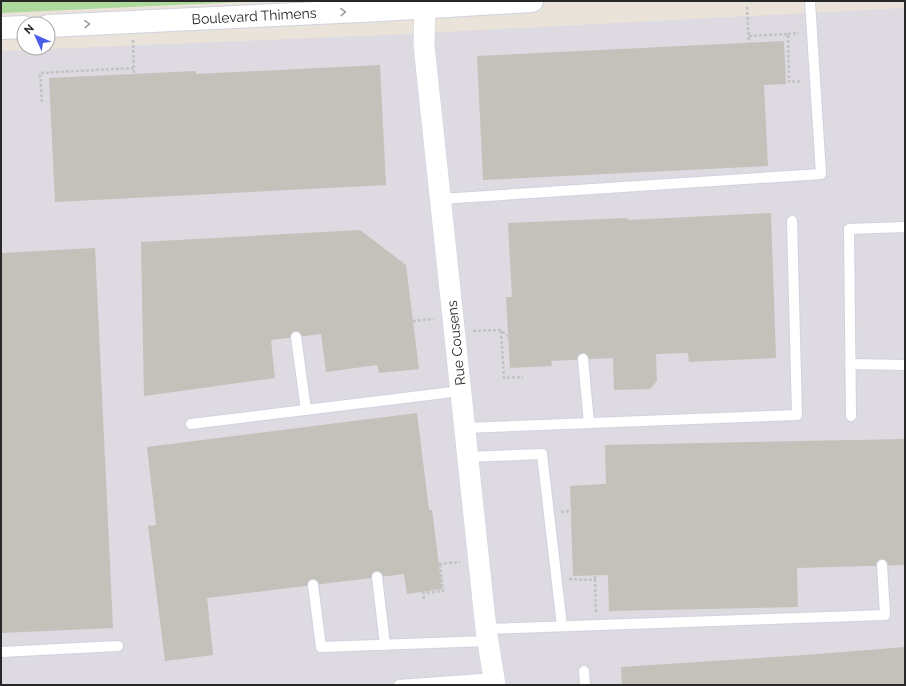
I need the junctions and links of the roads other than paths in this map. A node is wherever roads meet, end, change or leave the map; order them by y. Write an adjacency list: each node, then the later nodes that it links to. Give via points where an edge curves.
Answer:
1 (532, 1): 3 (street, Boulevard Thimens)
2 (810, 1): 7 (lane, via 821,174)
3 (425, 4): 4 (street, Boulevard Thimens, one-way to 3); 7 (street, Rue Cousens, via 424,45)
4 (56, 26)
5 (16, 27): 6 (street)
6 (1, 28)
7 (440, 199): 14 (street, Rue Cousens)
8 (792, 221): 17 (lane, via 797,415)
9 (905, 227): 12 (lane, via 849,229)
10 (296, 337): 15 (lane)
11 (583, 359): 17 (lane)
12 (850, 364): 13 (lane); 16 (lane)
13 (905, 365)
14 (461, 391): 15 (lane); 19 (street, Rue Cousens)
15 (306, 410): 18 (lane)
16 (851, 416)
17 (589, 423): 19 (lane)
18 (191, 424)
19 (465, 428): 20 (street, Rue Cousens)
20 (468, 457): 24 (lane, via 542,454); 25 (street, Rue Cousens)
21 (882, 565): 24 (lane, via 885,615)
22 (377, 577): 26 (lane)
23 (313, 585): 26 (lane, via 320,647)
24 (562, 626): 25 (lane)
25 (487, 635): 26 (lane); 30 (street, Rue Cousens)
26 (385, 645)
27 (118, 646): 28 (lane)
28 (1, 652)
29 (584, 671): 32 (lane)
30 (495, 681): 31 (lane)
31 (399, 685)
32 (585, 685)

